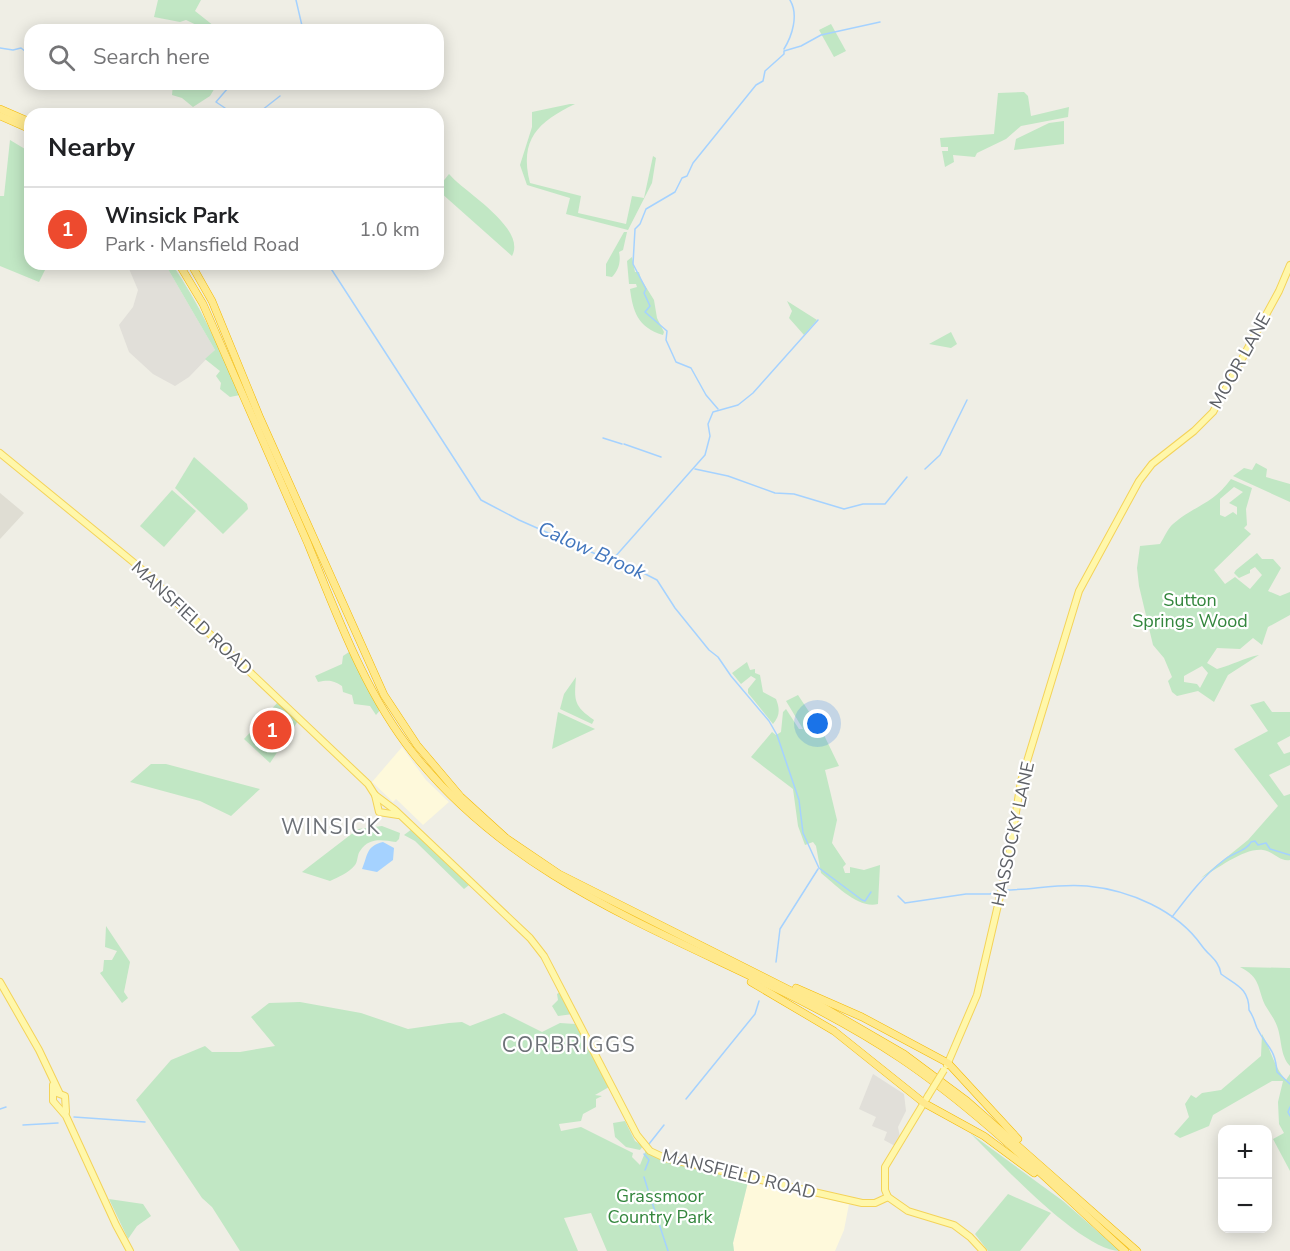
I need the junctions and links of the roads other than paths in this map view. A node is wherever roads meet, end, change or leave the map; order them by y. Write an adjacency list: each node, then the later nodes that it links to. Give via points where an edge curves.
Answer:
1 (0, 109): 3 (highway)
2 (0, 116): 4 (highway)
3 (24, 119)
4 (24, 126)
5 (1290, 265): 8 (main road, MOOR LANE, via 1280,291 1218,403)
6 (183, 270): 15 (highway, via 203,304 346,635 378,699 410,750 460,807 513,851 593,899)
7 (194, 270): 16 (highway, via 212,301 364,653 384,695 417,745 461,797 527,852 590,891)
8 (1202, 423): 18 (main road, HASSOCKY LANE, via 1167,451 1139,481 1079,591 1021,781 1008,862 977,995)
9 (0, 453): 10 (main road, MANSFIELD ROAD, via 138,566)
10 (375, 795): 11 (main road, MANSFIELD ROAD); 12 (main road)
11 (386, 803): 12 (main road); 13 (main road); 14 (main road, MANSFIELD ROAD)
12 (377, 805): 13 (main road, via 379,812)
13 (385, 812): 14 (main road)
14 (399, 815): 24 (main road, MANSFIELD ROAD, via 538,949 637,1136 651,1151 690,1165 862,1203)
15 (710, 958): 20 (highway, via 799,1008); 23 (highway, via 900,1058 959,1102)
16 (746, 969): 18 (highway, via 862,1017); 22 (highway, via 844,1018 904,1054 967,1101)
17 (0, 982): 19 (main road, via 39,1050)
18 (946, 1067): 20 (main road, HASSOCKY LANE, bridge); 22 (highway)
19 (56, 1095): 21 (main road, via 54,1102); 21 (main road, via 64,1095)
20 (926, 1099): 23 (highway, via 984,1136); 24 (main road, HASSOCKY LANE, via 885,1167)
21 (62, 1103): 25 (main road)
22 (1059, 1183): 28 (highway)
23 (1064, 1196): 27 (highway)
24 (888, 1197): 26 (main road, via 908,1211 954,1225)
25 (130, 1251)
26 (982, 1251)
27 (1125, 1251)
28 (1137, 1251)

